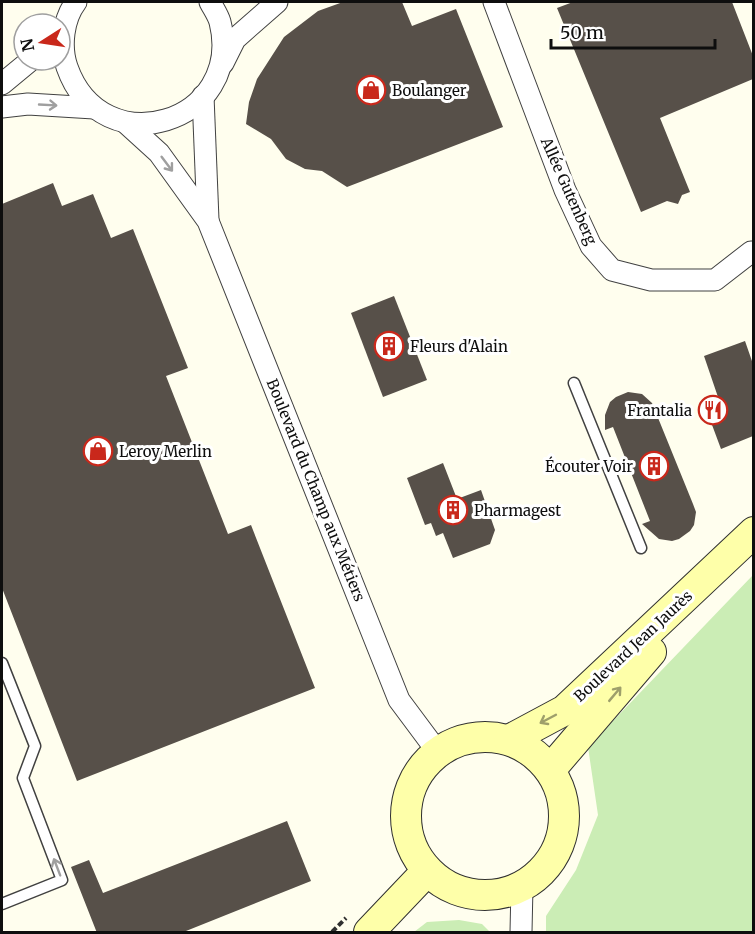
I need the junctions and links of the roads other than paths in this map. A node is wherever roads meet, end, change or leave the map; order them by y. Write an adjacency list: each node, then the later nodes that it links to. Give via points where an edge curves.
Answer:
1 (210, 2): 4 (street, via 219,21 223,45)
2 (277, 2): 4 (street, via 236,39)
3 (494, 2): 13 (street, Allée Gutenberg, via 565,190 591,246 612,270 651,280 714,280)
4 (219, 69): 8 (street)
5 (16, 72): 7 (street)
6 (68, 72): 10 (street, via 72,83)
7 (2, 84)
8 (203, 96): 11 (street, via 171,120 149,125); 12 (street, Boulevard du Champ aux Métiers)
9 (2, 107): 10 (street, one-way to 10, via 28,104)
10 (94, 108): 11 (street)
11 (126, 123): 12 (street, Boulevard du Champ aux Métiers, one-way to 12, via 159,153)
12 (208, 220): 19 (street, Boulevard du Champ aux Métiers, via 399,700)
13 (752, 251)
14 (574, 383): 16 (lane)
15 (750, 536): 18 (street, Boulevard Jean Jaurès, one-way to 18, via 565,710); 20 (street, Boulevard Jean Jaurès, one-way to 15)
16 (641, 548)
17 (2, 663): 23 (lane, one-way to 17, via 62,880 23,778 35,746)
18 (509, 740): 19 (street, via 468,738); 20 (street, via 532,752)
19 (437, 751): 21 (street, via 419,771 408,796 406,822 412,849)
20 (550, 770): 22 (street, via 561,795 564,821 553,855 543,870)
21 (428, 871): 22 (street, via 448,886 472,894 498,894); 24 (street)
22 (522, 886): 25 (street)
23 (2, 904)
24 (369, 933)
25 (521, 933)

